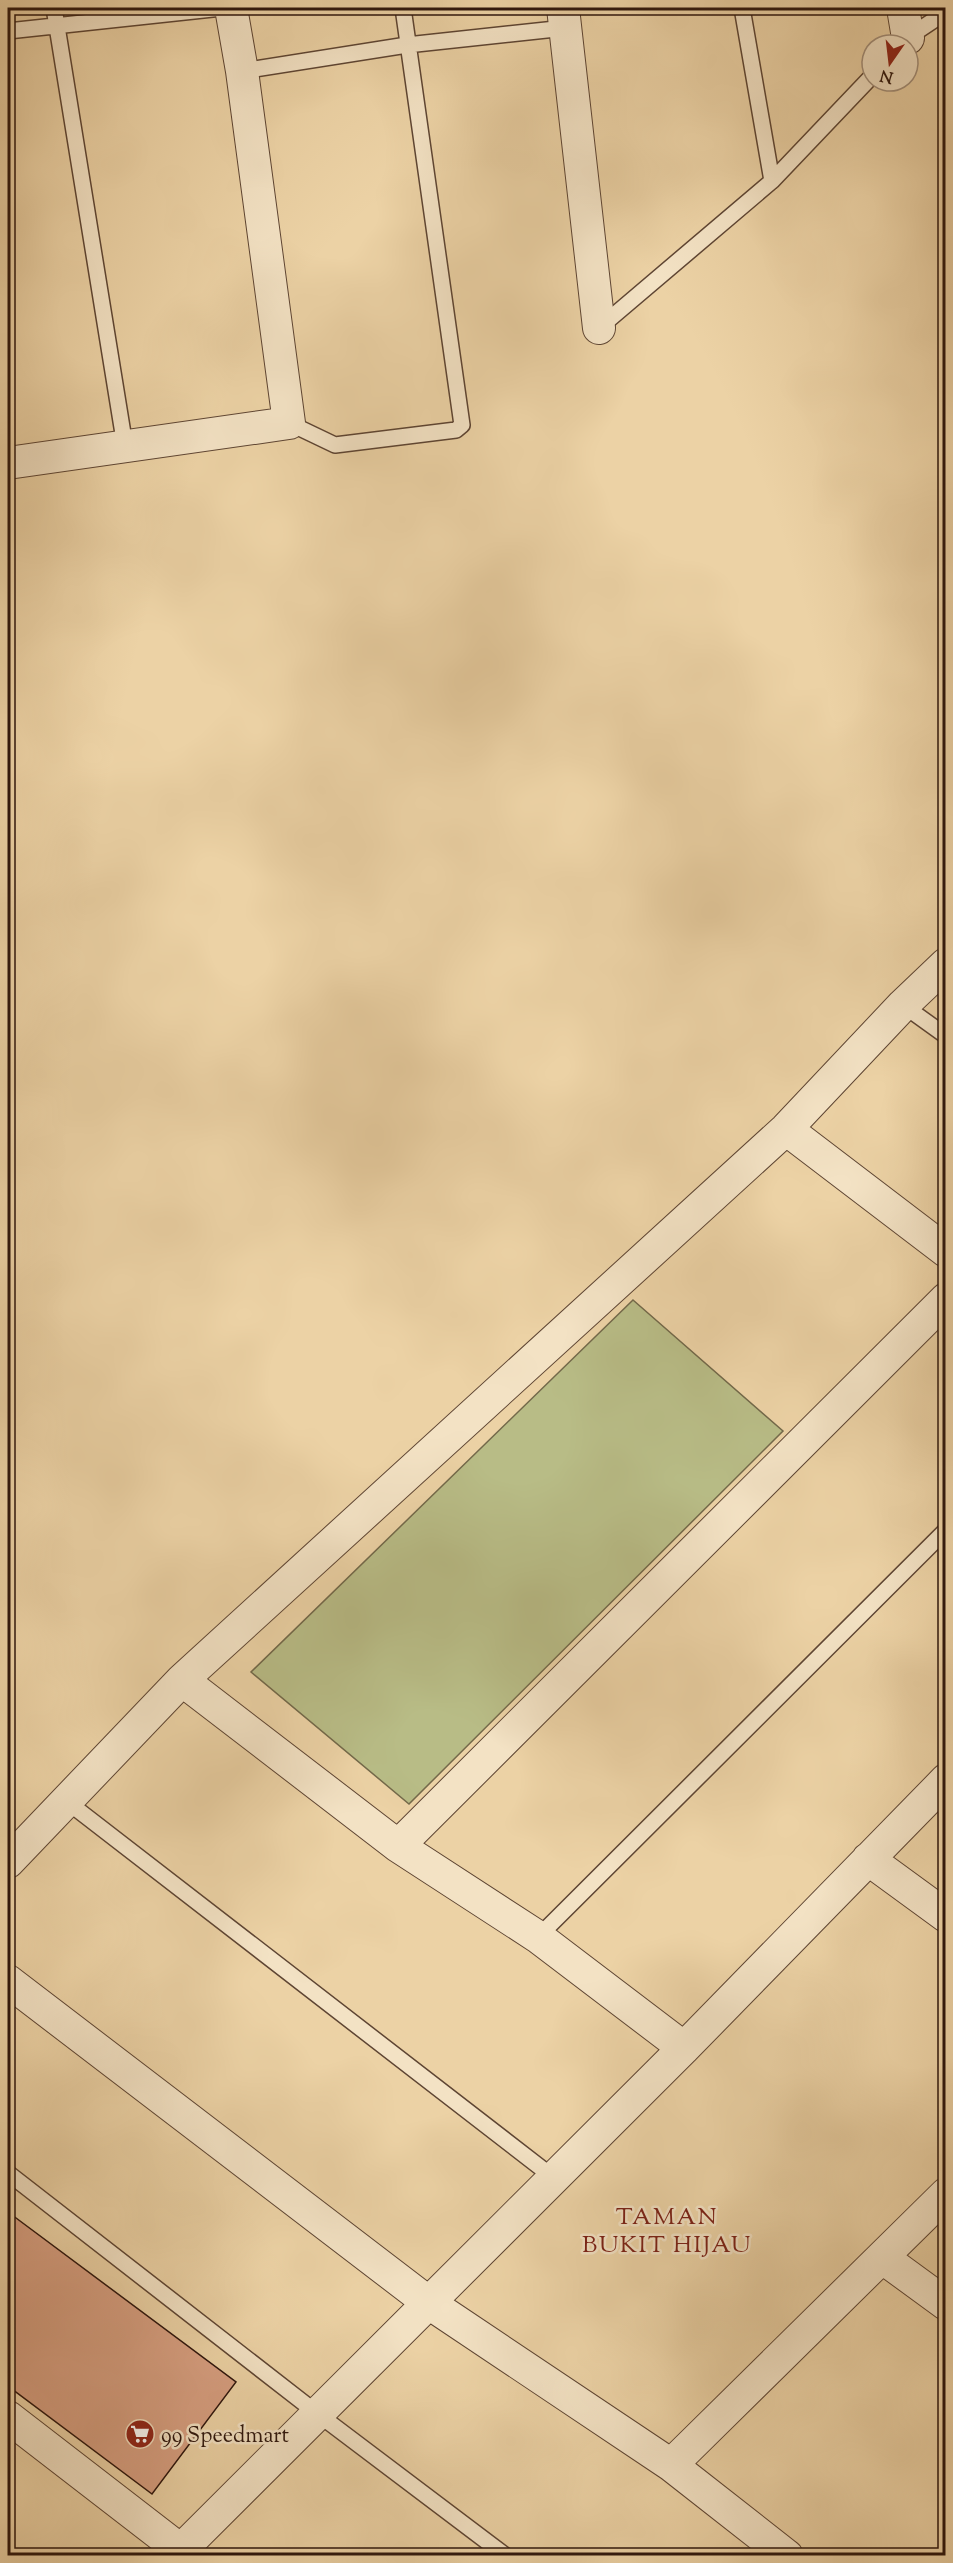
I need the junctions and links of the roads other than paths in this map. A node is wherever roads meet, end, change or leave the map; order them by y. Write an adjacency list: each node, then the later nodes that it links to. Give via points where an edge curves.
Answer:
1 (54, 8): 9 (lane)
2 (222, 8): 9 (lane)
3 (231, 8): 14 (street)
4 (402, 8): 13 (lane)
5 (742, 8): 16 (lane)
6 (903, 8): 11 (street)
7 (945, 12): 12 (lane)
8 (564, 18): 13 (lane); 17 (street)
9 (57, 26): 10 (lane); 19 (lane)
10 (8, 32)
11 (904, 33)
12 (915, 33)
13 (407, 45): 14 (lane); 18 (lane, via 462,425 456,430 335,445)
14 (242, 71): 18 (street)
15 (860, 89): 16 (lane)
16 (772, 181): 17 (lane)
17 (599, 328)
18 (289, 423): 19 (street)
19 (125, 446): 20 (street)
20 (8, 463)
21 (945, 964): 22 (street)
22 (903, 1005): 23 (lane); 24 (street)
23 (945, 1036)
24 (786, 1129): 25 (street); 28 (street)
25 (945, 1251)
26 (945, 1299): 31 (street)
27 (945, 1530): 35 (lane)
28 (182, 1680): 30 (street); 31 (street)
29 (945, 1780): 32 (street)
30 (65, 1800): 33 (street); 39 (lane)
31 (398, 1846): 35 (street)
32 (868, 1859): 34 (street); 37 (street)
33 (8, 1862)
34 (945, 1916)
35 (538, 1937): 37 (street)
36 (8, 1981): 42 (street)
37 (684, 2048): 39 (street)
38 (8, 2173): 44 (lane)
39 (554, 2178): 42 (street)
40 (945, 2194): 41 (street)
41 (883, 2258): 43 (street); 46 (street)
42 (429, 2303): 44 (street); 46 (street)
43 (945, 2304)
44 (318, 2414): 47 (street); 48 (lane)
45 (8, 2417): 47 (street)
46 (671, 2465): 49 (street)
47 (181, 2554)
48 (506, 2556)
49 (787, 2556)

